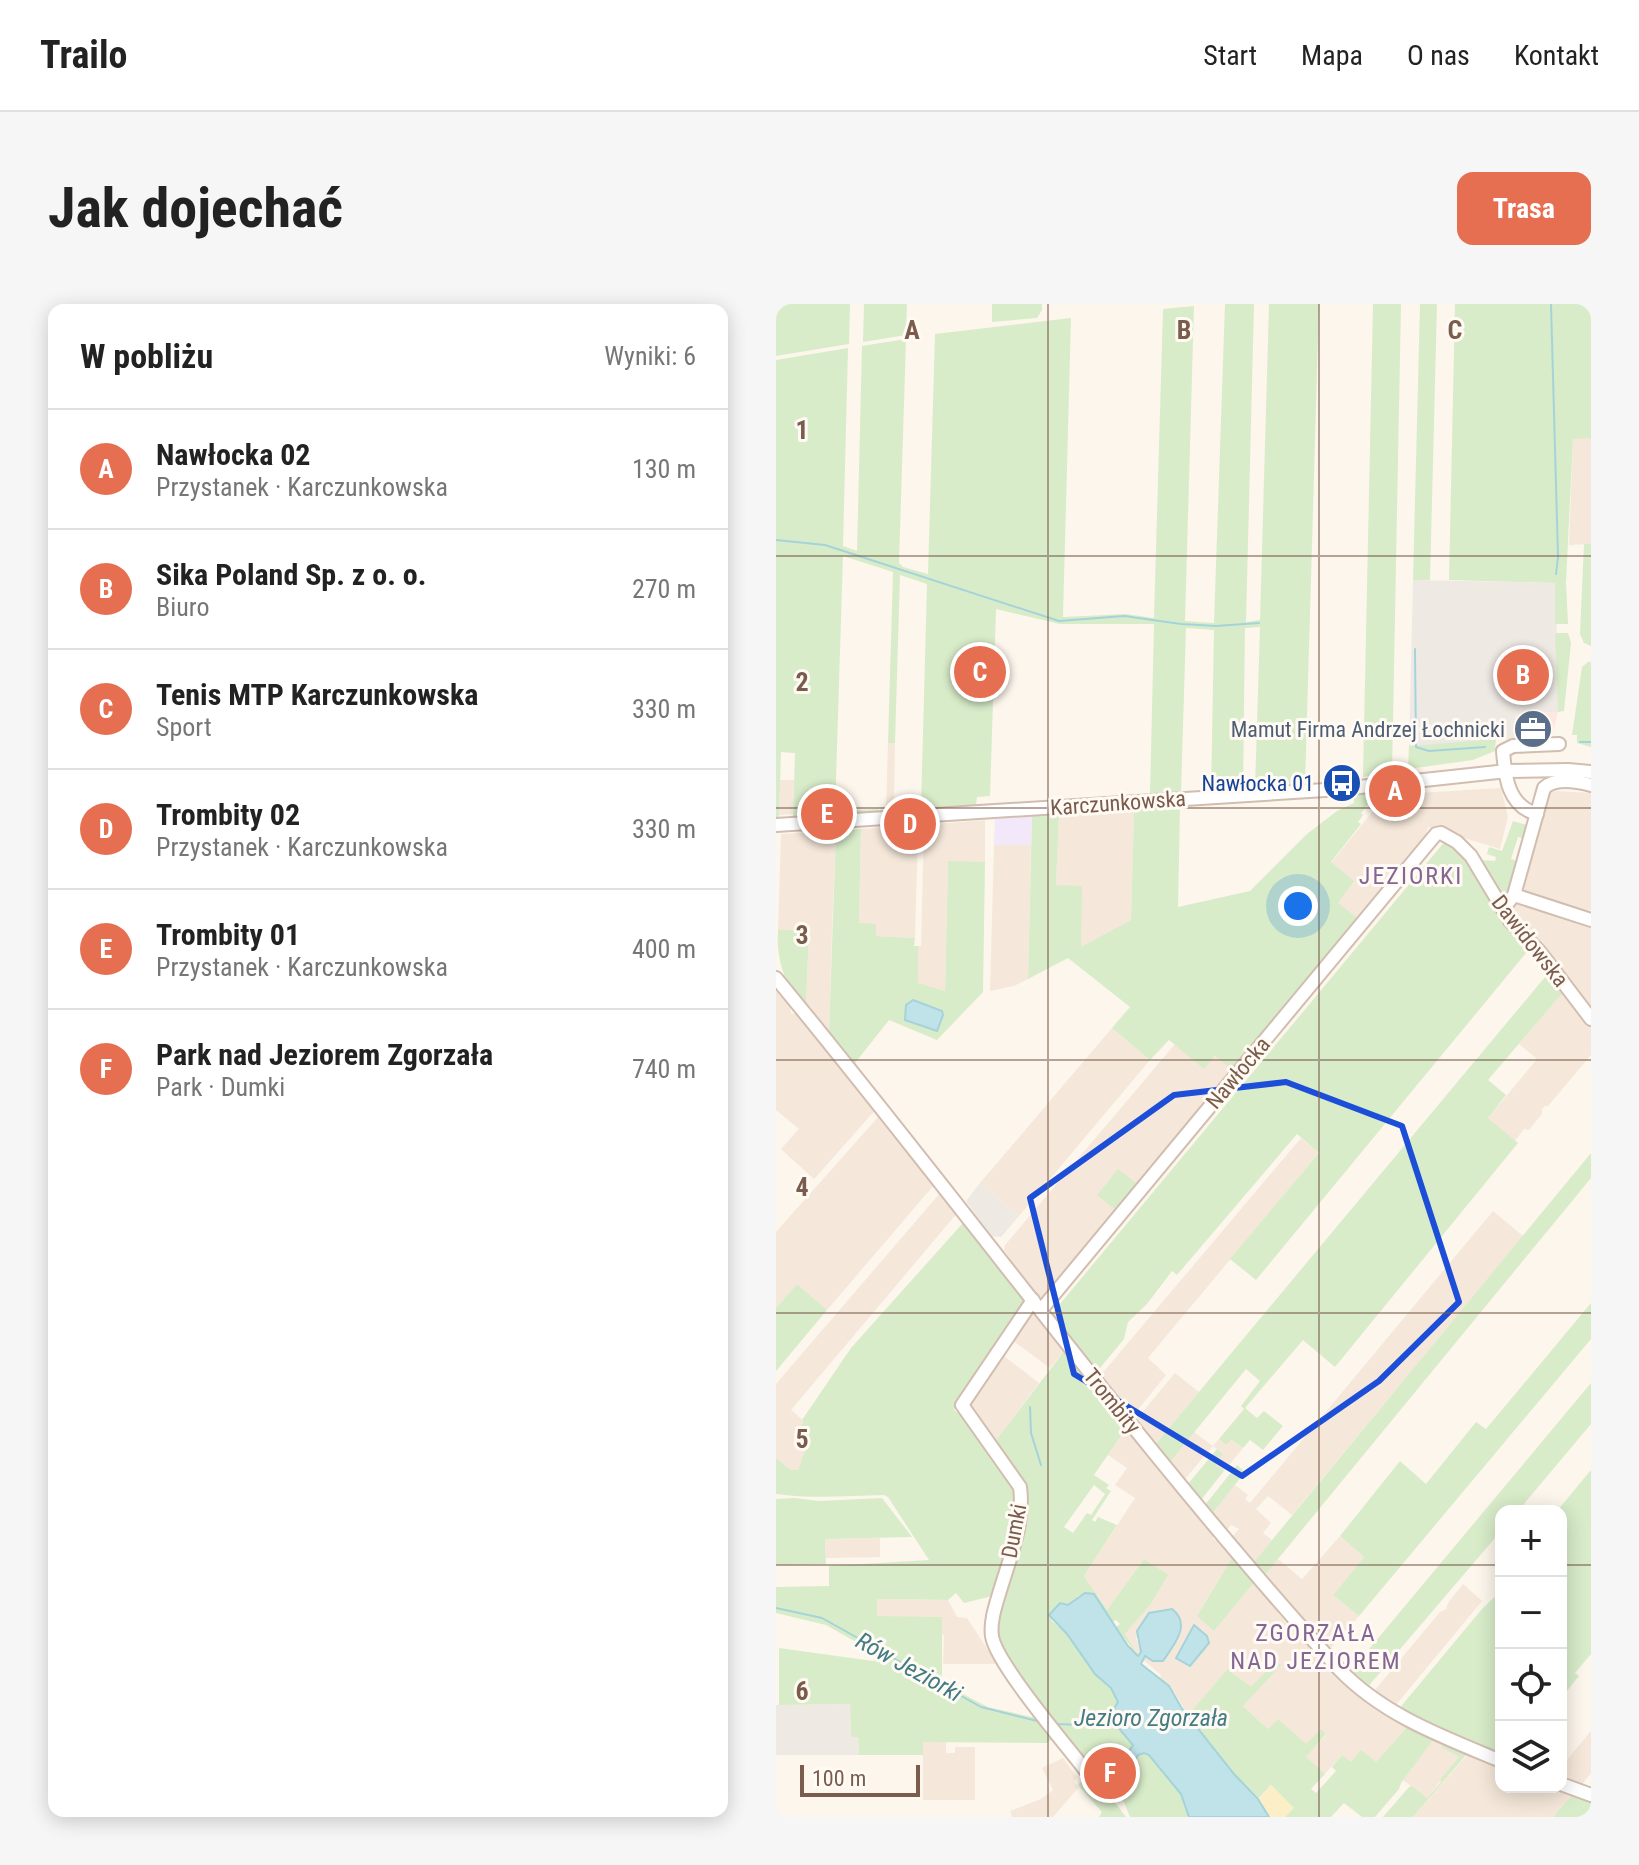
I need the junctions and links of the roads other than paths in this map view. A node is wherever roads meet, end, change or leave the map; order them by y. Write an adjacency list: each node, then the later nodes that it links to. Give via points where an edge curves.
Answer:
1 (1559, 744): 3 (street, via 1507,748)
2 (1591, 770): 3 (street, Karczunkowska)
3 (1507, 771): 5 (street, via 1514,800); 6 (street, Karczunkowska, via 1341,789)
4 (1591, 785): 5 (street, via 1547,784)
5 (1537, 814): 8 (street)
6 (776, 825)
7 (1436, 834): 9 (street, Dawidowska, via 1463,847); 13 (street, Nawłocka)
8 (1514, 895): 9 (street); 10 (street)
9 (1503, 909): 12 (street, Dawidowska)
10 (1591, 920)
11 (776, 978): 13 (street, Trombity)
12 (1591, 1019)
13 (1037, 1305): 14 (street, Trombity, via 1172,1476 1355,1686 1407,1719); 15 (street, Dumki, via 962,1405 1020,1487 1016,1541 997,1599 992,1640)
14 (1495, 1758)
15 (1086, 1771)
16 (1567, 1786): 17 (street)
17 (1591, 1795)

